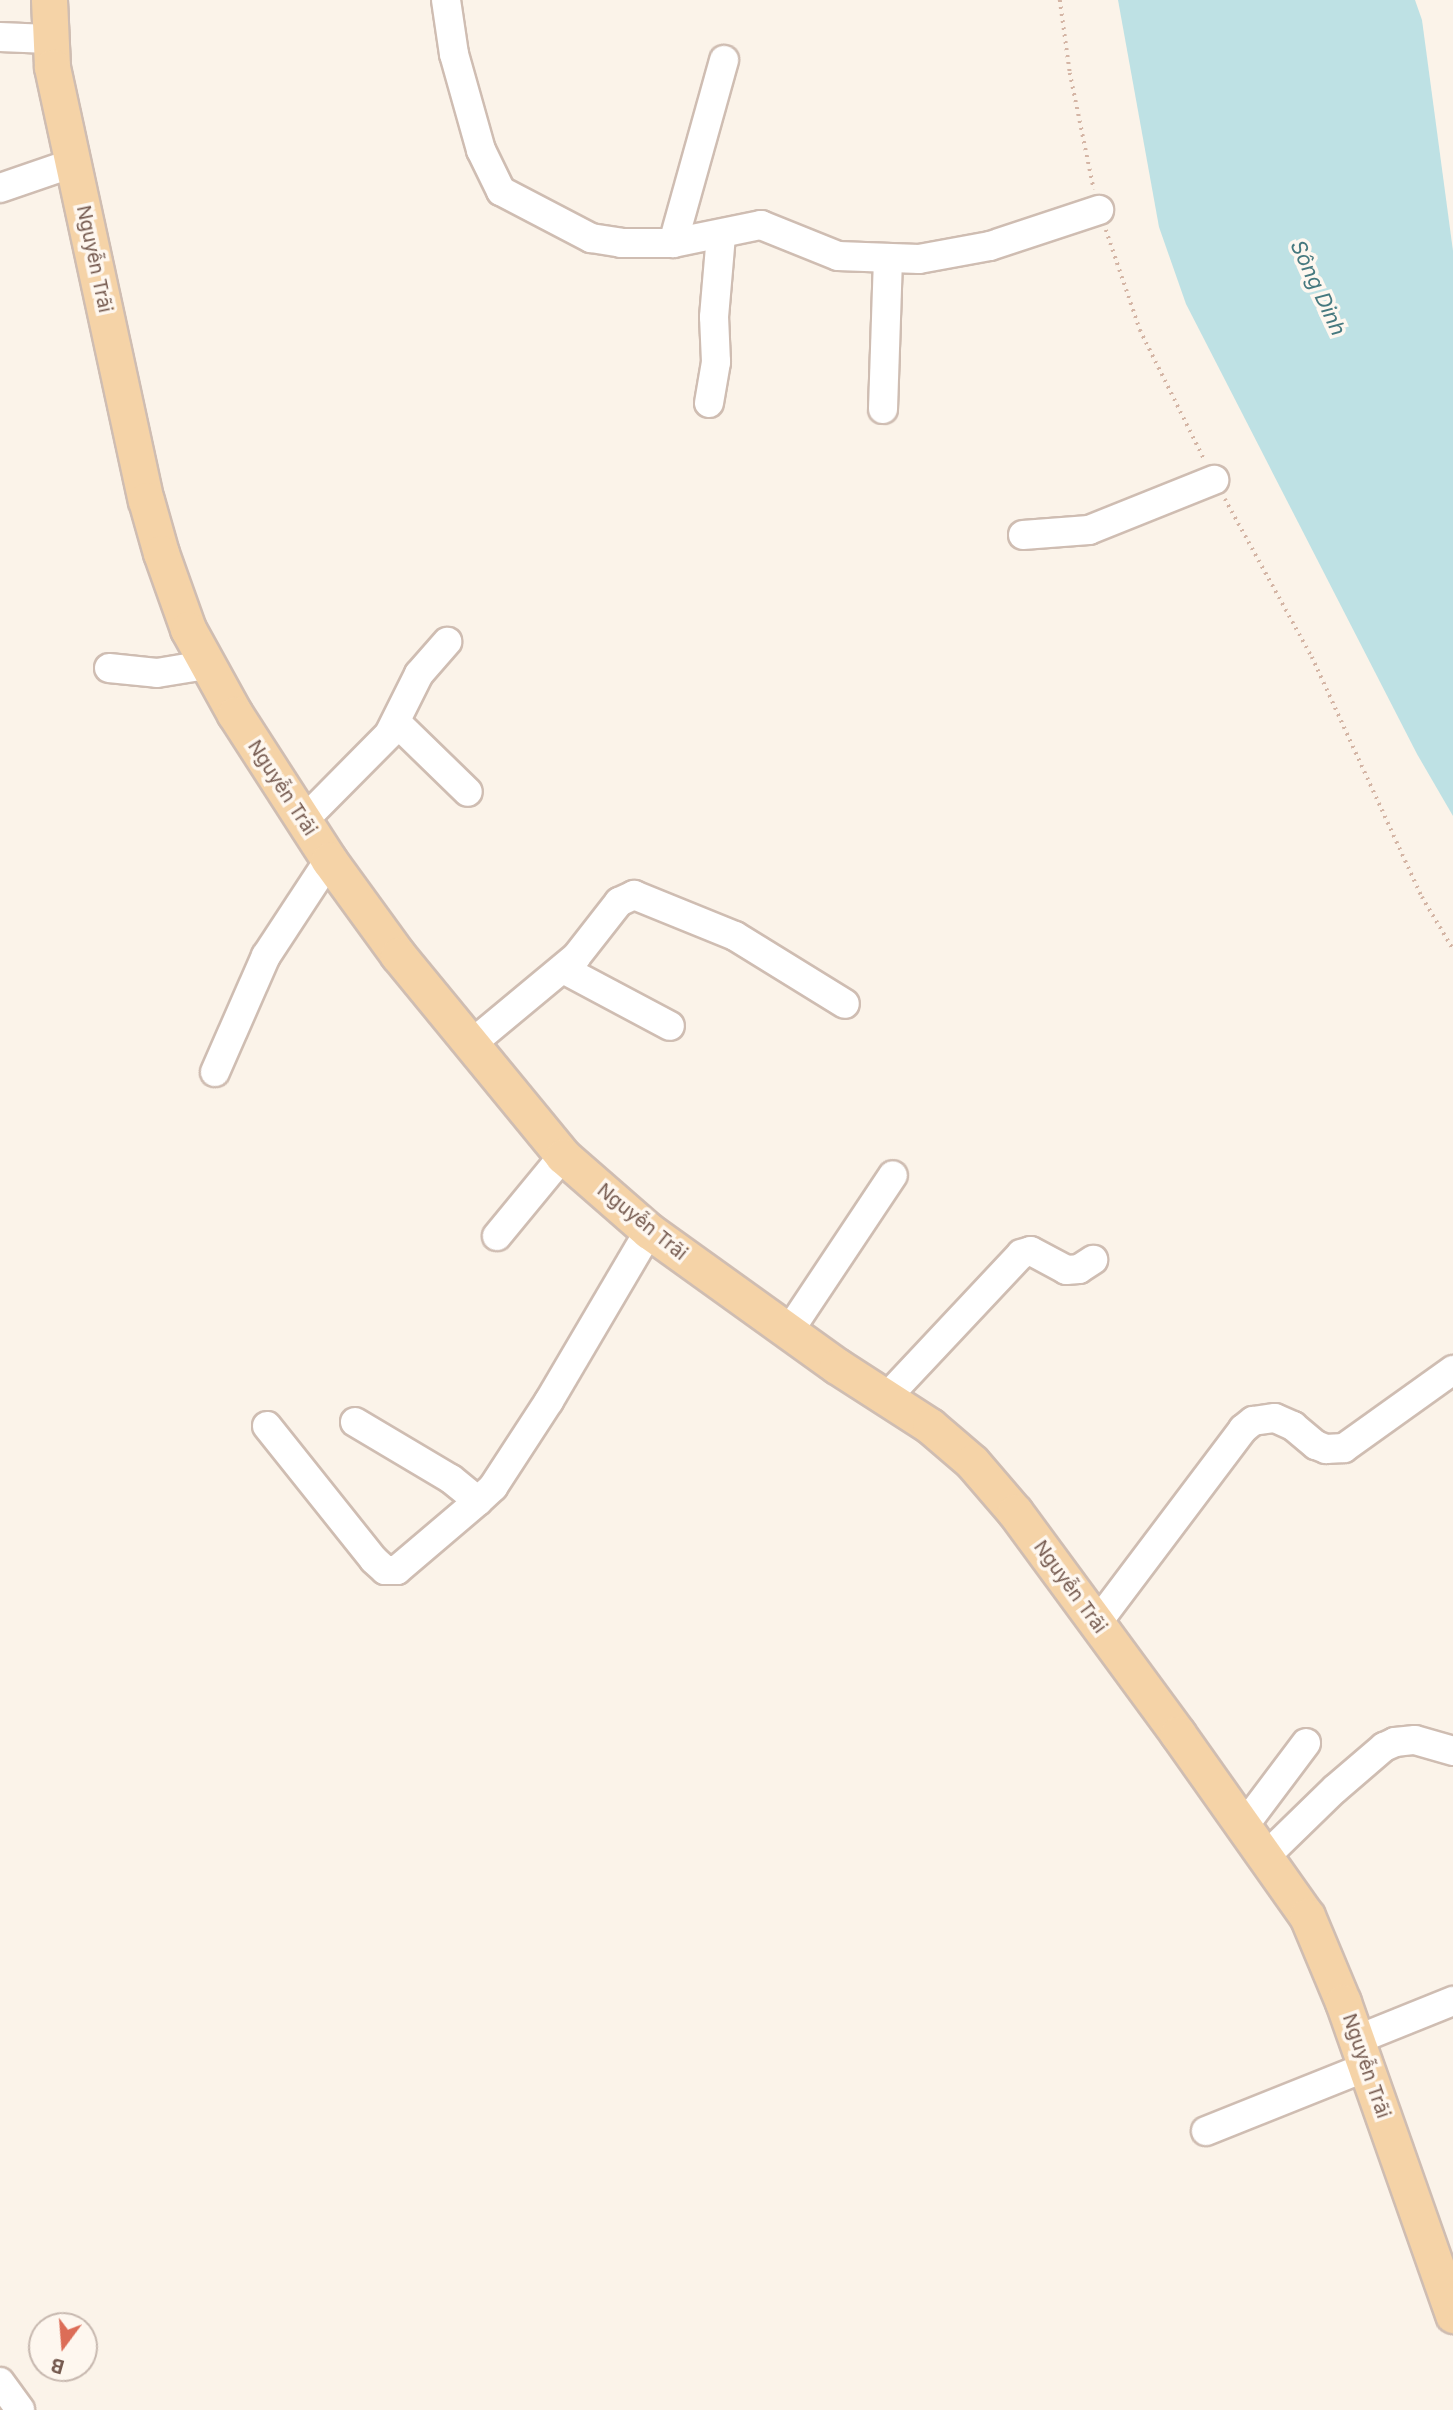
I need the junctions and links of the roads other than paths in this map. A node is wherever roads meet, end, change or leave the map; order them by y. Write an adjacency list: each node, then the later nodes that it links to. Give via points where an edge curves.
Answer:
1 (48, 0): 4 (main road, Nguyễn Trãi)
2 (446, 0): 10 (street, via 454,54 478,138 501,191 591,238)
3 (0, 37): 4 (street)
4 (49, 39): 6 (main road, Nguyễn Trãi)
5 (724, 60): 10 (street)
6 (73, 163): 7 (street); 17 (main road, Nguyễn Trãi, via 146,500 180,608)
7 (0, 188)
8 (1099, 210): 11 (street, via 969,251)
9 (721, 236): 10 (street); 11 (street, via 761,225 838,256); 12 (street, via 714,317 716,362)
10 (674, 243)
11 (888, 259): 13 (street)
12 (709, 403)
13 (883, 409)
14 (1214, 480): 15 (street, via 1089,530)
15 (1023, 535)
16 (447, 642): 19 (street, via 419,674)
17 (206, 665): 18 (street, via 157,673); 21 (main road, Nguyễn Trãi)
18 (109, 668)
19 (396, 722): 20 (street); 21 (street)
20 (468, 792)
21 (303, 821): 22 (main road, Nguyễn Trãi)
22 (329, 860): 26 (main road, Nguyễn Trãi); 27 (street, via 266,956)
23 (563, 969): 24 (street, via 592,940 619,902 642,895 744,941); 25 (street); 26 (street)
24 (845, 1004)
25 (670, 1026)
26 (470, 1045): 28 (main road, Nguyễn Trãi)
27 (215, 1072)
28 (563, 1156): 30 (main road, Nguyễn Trãi); 31 (street)
29 (893, 1175): 33 (street)
30 (649, 1231): 33 (main road, Nguyễn Trãi); 38 (street, via 549,1401 493,1487)
31 (497, 1236)
32 (1093, 1260): 35 (street, via 1079,1269 1066,1270 1031,1251 1021,1254)
33 (789, 1331): 35 (main road, Nguyễn Trãi)
34 (1453, 1370): 39 (street, via 1344,1448 1316,1445 1275,1418 1253,1421)
35 (886, 1398): 39 (main road, Nguyễn Trãi, via 930,1426 989,1480)
36 (355, 1422): 38 (street, via 451,1479)
37 (267, 1426): 38 (street, via 385,1570 397,1570)
38 (478, 1501)
39 (1097, 1623): 42 (main road, Nguyễn Trãi)
40 (1306, 1743): 42 (street)
41 (1453, 1751): 43 (street, via 1415,1740 1384,1747)
42 (1243, 1827): 43 (main road, Nguyễn Trãi)
43 (1266, 1856): 45 (main road, Nguyễn Trãi, via 1318,1937)
44 (1453, 2001): 45 (street)
45 (1361, 2054): 46 (street); 47 (main road, Nguyễn Trãi)
46 (1206, 2131)
47 (1453, 2315)
48 (0, 2382): 49 (street)
49 (20, 2410)

